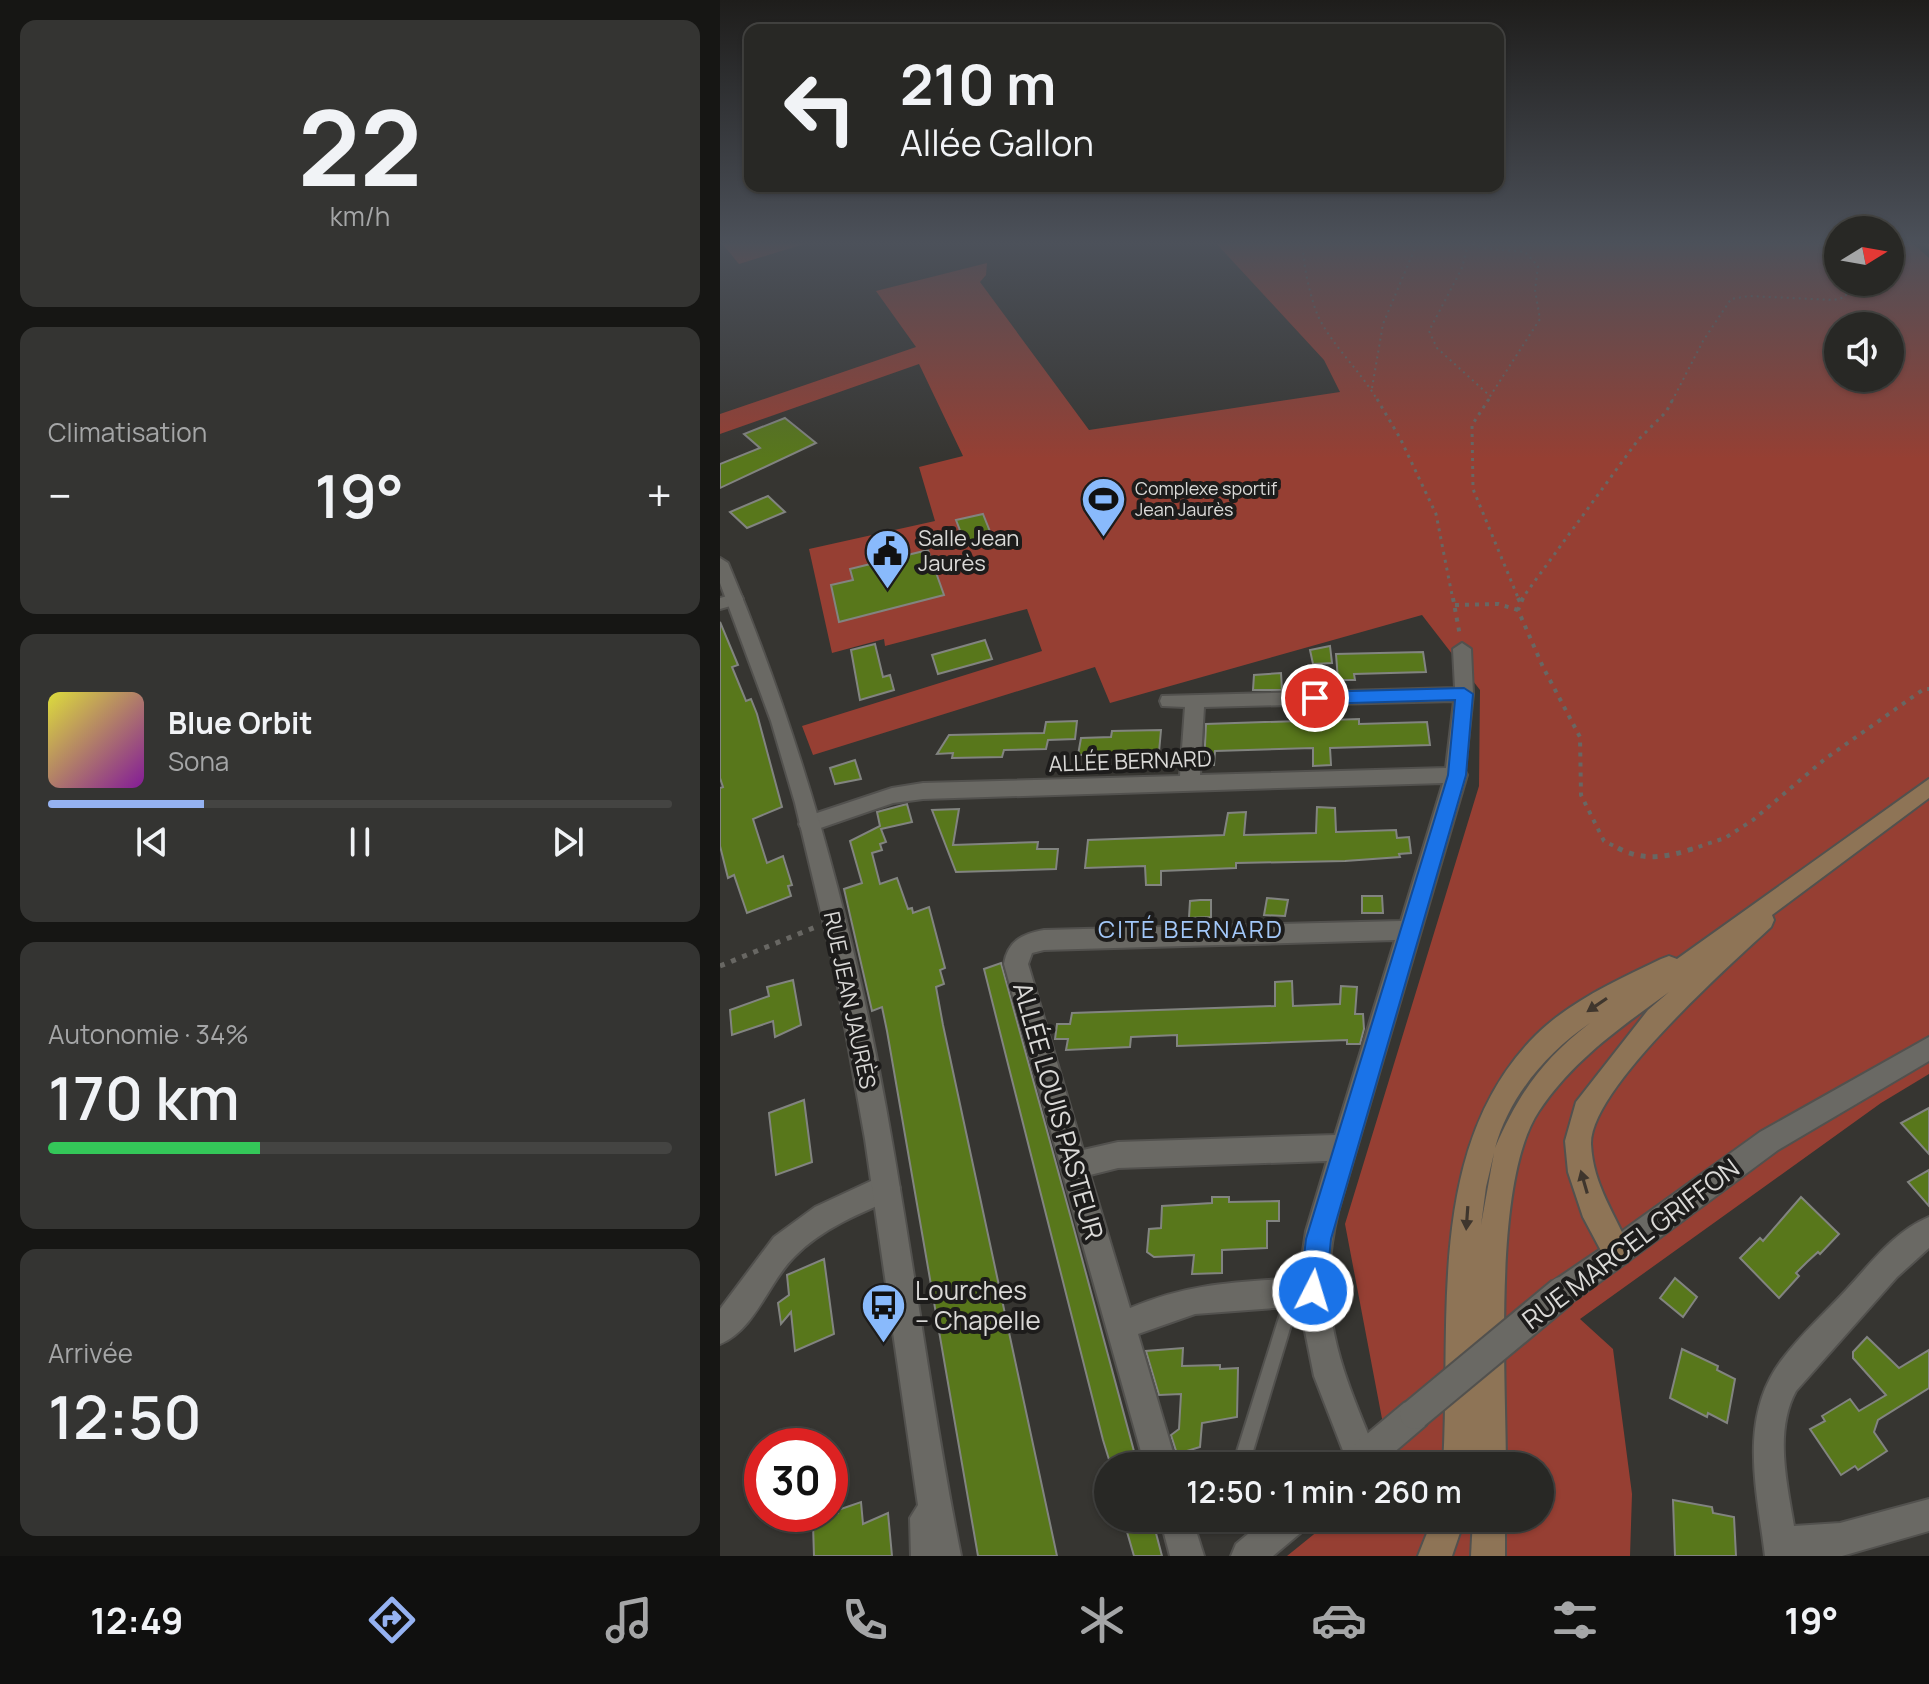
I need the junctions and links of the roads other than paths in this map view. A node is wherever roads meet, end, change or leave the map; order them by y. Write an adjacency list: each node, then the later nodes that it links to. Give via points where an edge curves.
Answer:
1 (720, 563): 2 (street, RUE JEAN JAURÈS)
2 (728, 602): 10 (street, RUE JEAN JAURÈS, via 756,651)
3 (1462, 649): 4 (street)
4 (1464, 694): 6 (street); 7 (street)
5 (1169, 701): 6 (street)
6 (1195, 701): 8 (street)
7 (1457, 775): 8 (street, ALLÉE BERNARD); 12 (street)
8 (1189, 783): 10 (street, ALLÉE BERNARD, via 912,792)
9 (1929, 787): 11 (main road)
10 (809, 824): 17 (street, RUE JEAN JAURÈS)
11 (1808, 875): 13 (main road); 19 (main road, one-way to 11, via 1581,1172 1578,1141 1585,1111 1666,1008)
12 (1410, 930): 15 (street); 16 (street, ALLÉE LOUIS PASTEUR, via 1044,940 1022,947 1016,964)
13 (1715, 943): 28 (main road, one-way to 28, via 1613,994 1562,1029 1516,1076 1496,1109 1468,1204); 29 (main road, via 1574,1050 1528,1105 1513,1137 1500,1180 1493,1235)
14 (1929, 1048): 19 (street, RUE MARCEL GRIFFON, via 1769,1141)
15 (1345, 1148): 16 (street, via 1118,1155); 20 (street)
16 (1073, 1166): 21 (street, ALLÉE LOUIS PASTEUR)
17 (886, 1188): 22 (street, via 827,1215 791,1240); 23 (street, RUE JEAN JAURÈS)
18 (1929, 1231): 35 (street, via 1894,1259 1778,1394 1770,1457)
19 (1617, 1252): 27 (street, RUE MARCEL GRIFFON, bridge)
20 (1303, 1292): 21 (street, via 1178,1303); 25 (lane); 26 (street)
21 (1120, 1327): 24 (street, ALLÉE LOUIS PASTEUR)
22 (720, 1329)
23 (923, 1451): 36 (street, RUE JEAN JAURÈS); 37 (street, RUE JEAN JAURÈS)
24 (1157, 1452)
25 (1245, 1452)
26 (1355, 1452)
27 (1370, 1452)
28 (1460, 1452)
29 (1490, 1452)
30 (1929, 1515): 35 (street, via 1851,1538)
31 (1180, 1532): 38 (street)
32 (1276, 1532): 39 (street)
33 (1444, 1532): 40 (main road)
34 (1489, 1532): 41 (main road)
35 (1782, 1549)
36 (928, 1556)
37 (944, 1556)
38 (1187, 1556)
39 (1248, 1556)
40 (1435, 1556)
41 (1488, 1556)

